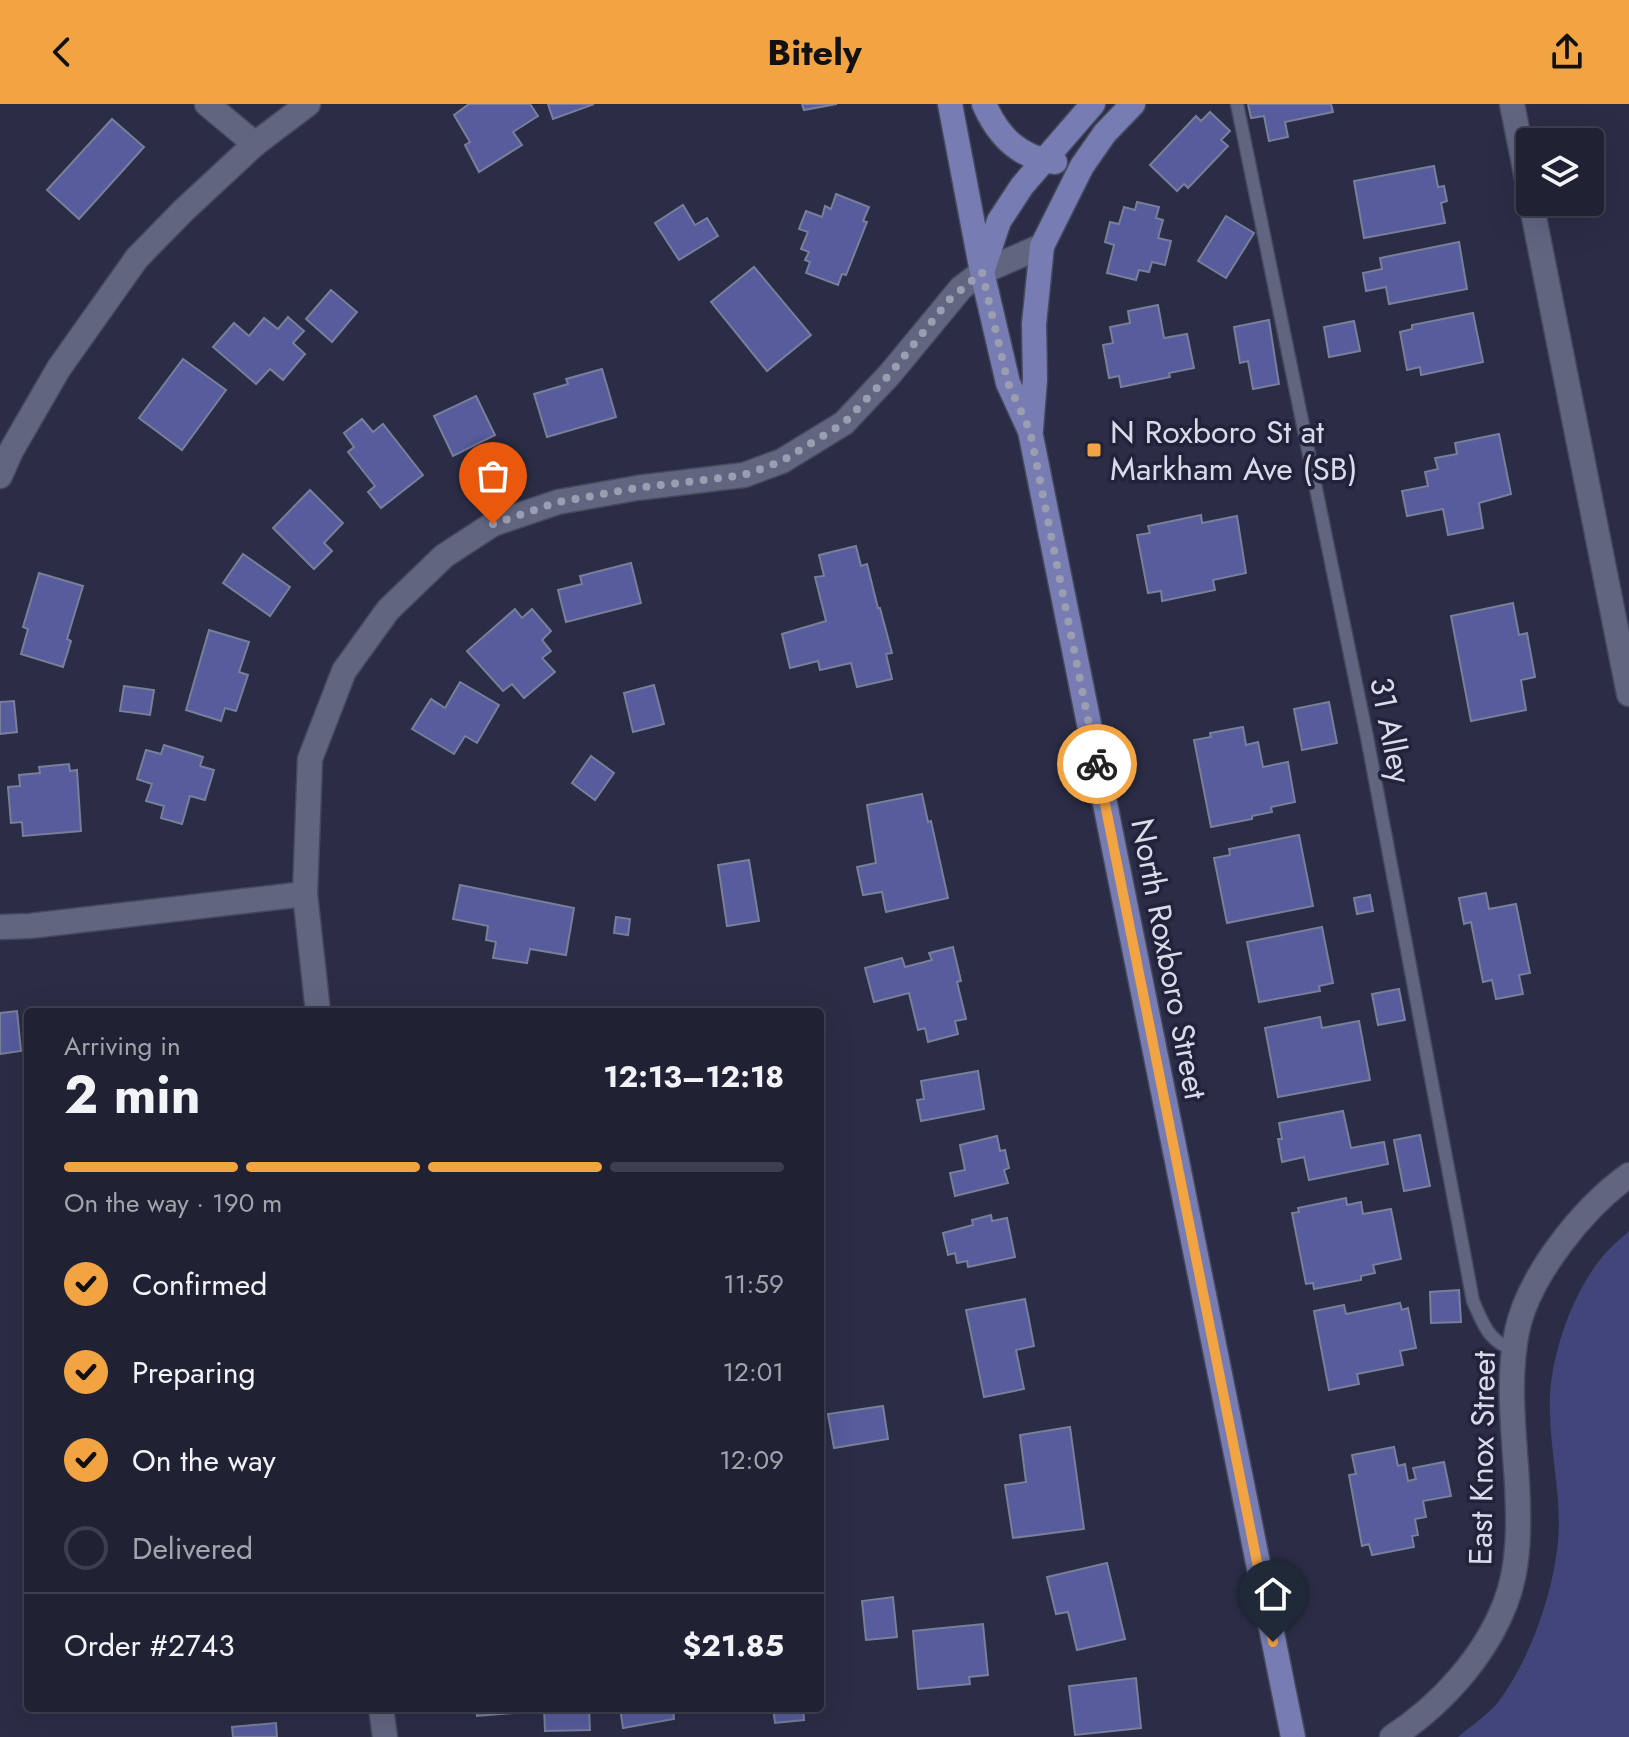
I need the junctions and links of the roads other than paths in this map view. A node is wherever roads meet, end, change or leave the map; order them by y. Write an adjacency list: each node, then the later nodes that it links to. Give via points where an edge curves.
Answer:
1 (207, 104): 10 (street)
2 (308, 104): 10 (street)
3 (950, 104): 15 (main road, North Roxboro Street)
4 (984, 104): 11 (main road, via 1006,141)
5 (1093, 104): 11 (main road)
6 (1133, 104): 12 (main road)
7 (1237, 104): 23 (lane, 31 Alley, via 1348,645 1473,1301 1485,1328 1502,1346)
8 (1512, 104): 9 (street)
9 (1517, 128)
10 (255, 144): 17 (street, via 137,258 59,368)
11 (1042, 161): 12 (main road); 15 (main road, via 999,221)
12 (1082, 166): 14 (main road)
13 (1534, 216): 18 (street)
14 (1042, 246): 15 (street); 16 (main road)
15 (982, 272): 16 (main road, North Roxboro Street, via 1008,383); 19 (street, via 949,300 844,423 782,461 744,475 558,502 493,524 444,556 388,610 344,671 310,759)
16 (1030, 431): 26 (main road, North Roxboro Street)
17 (0, 476)
18 (1629, 694)
19 (305, 894): 20 (street); 21 (street)
20 (0, 927)
21 (318, 1008)
22 (1629, 1175): 23 (street, East Knox Street, via 1589,1210 1545,1269 1524,1307)
23 (1515, 1349): 27 (street, East Knox Street, via 1511,1412 1518,1529 1505,1604 1468,1668)
24 (382, 1712): 25 (street)
25 (385, 1737)
26 (1293, 1737)
27 (1392, 1737)

